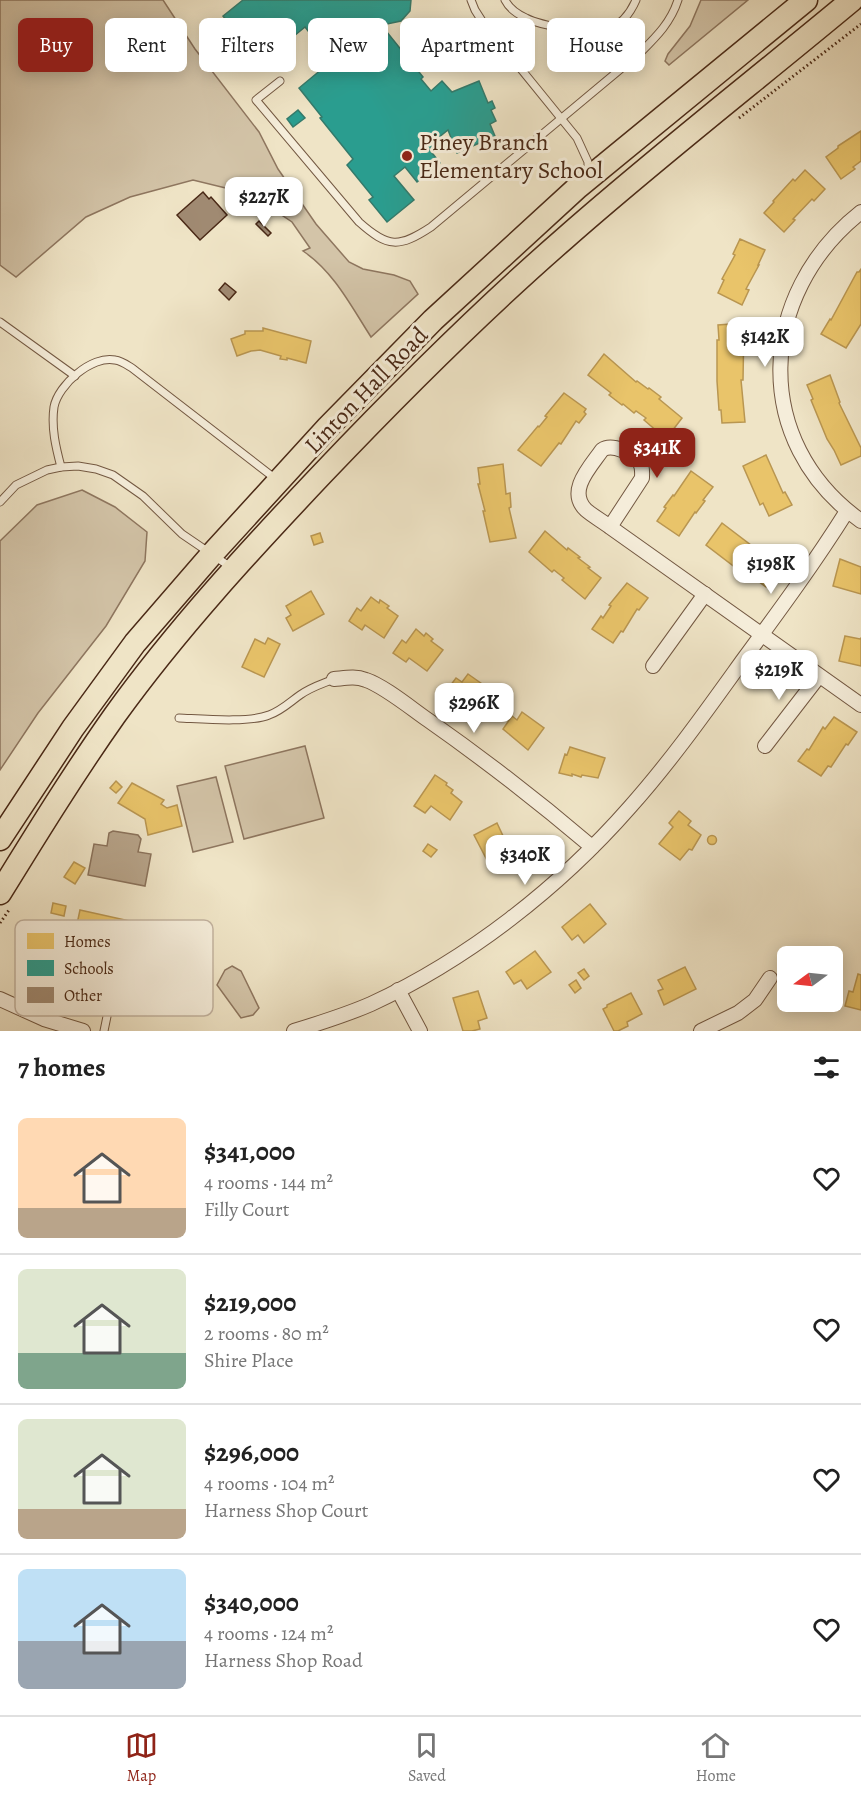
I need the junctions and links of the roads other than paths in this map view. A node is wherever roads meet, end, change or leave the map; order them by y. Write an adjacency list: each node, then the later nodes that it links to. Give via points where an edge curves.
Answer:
1 (471, 0): 8 (lane, via 483,21)
2 (505, 0): 3 (lane, via 514,11 532,21 593,33 616,26)
3 (636, 0)
4 (678, 0): 8 (lane, via 662,31)
5 (806, 0): 9 (main road, Linton Hall Road)
6 (852, 0): 20 (main road, Linton Hall Road, via 635,177 456,337)
7 (280, 81): 8 (lane, via 256,100 359,222 387,242 404,241 431,227)
8 (562, 119): 9 (lane, via 577,138 588,162)
9 (585, 182): 14 (main road, Linton Hall Road, via 433,320)
10 (861, 212): 16 (street, via 825,247 799,287 785,327 781,357 782,393 798,449 819,482)
11 (0, 322): 12 (lane)
12 (75, 376): 13 (lane, via 54,405 55,444); 14 (lane, via 98,362 123,363)
13 (61, 467): 15 (lane, via 16,485); 19 (lane, via 78,466 113,475)
14 (279, 480): 19 (main road, Linton Hall Road)
15 (0, 502)
16 (848, 511): 17 (street); 22 (street)
17 (861, 521)
18 (610, 526): 18 (street, via 642,478 642,470 634,457 606,447 579,484 578,493 585,509); 21 (street)
19 (212, 554): 20 (lane); 29 (main road, Linton Hall Road, via 96,694)
20 (234, 569): 31 (main road, Linton Hall Road, via 116,714 46,818)
21 (705, 594): 22 (street); 23 (street)
22 (761, 635): 24 (street); 30 (street, via 643,792)
23 (653, 666)
24 (819, 676): 26 (street); 28 (street)
25 (334, 680): 27 (lane, via 302,693 267,716); 30 (street, via 368,680 399,700 500,772)
26 (861, 705)
27 (180, 718)
28 (765, 746)
29 (0, 839)
30 (592, 847): 33 (street, via 547,889 495,929)
31 (6, 898)
32 (770, 978): 42 (street, via 755,1000)
33 (398, 990): 40 (street, via 370,1005); 41 (street)
34 (0, 999): 35 (street)
35 (15, 1006)
36 (37, 1016): 38 (street)
37 (107, 1016): 39 (lane)
38 (83, 1031)
39 (104, 1031)
40 (294, 1031)
41 (420, 1031)
42 (701, 1031)

